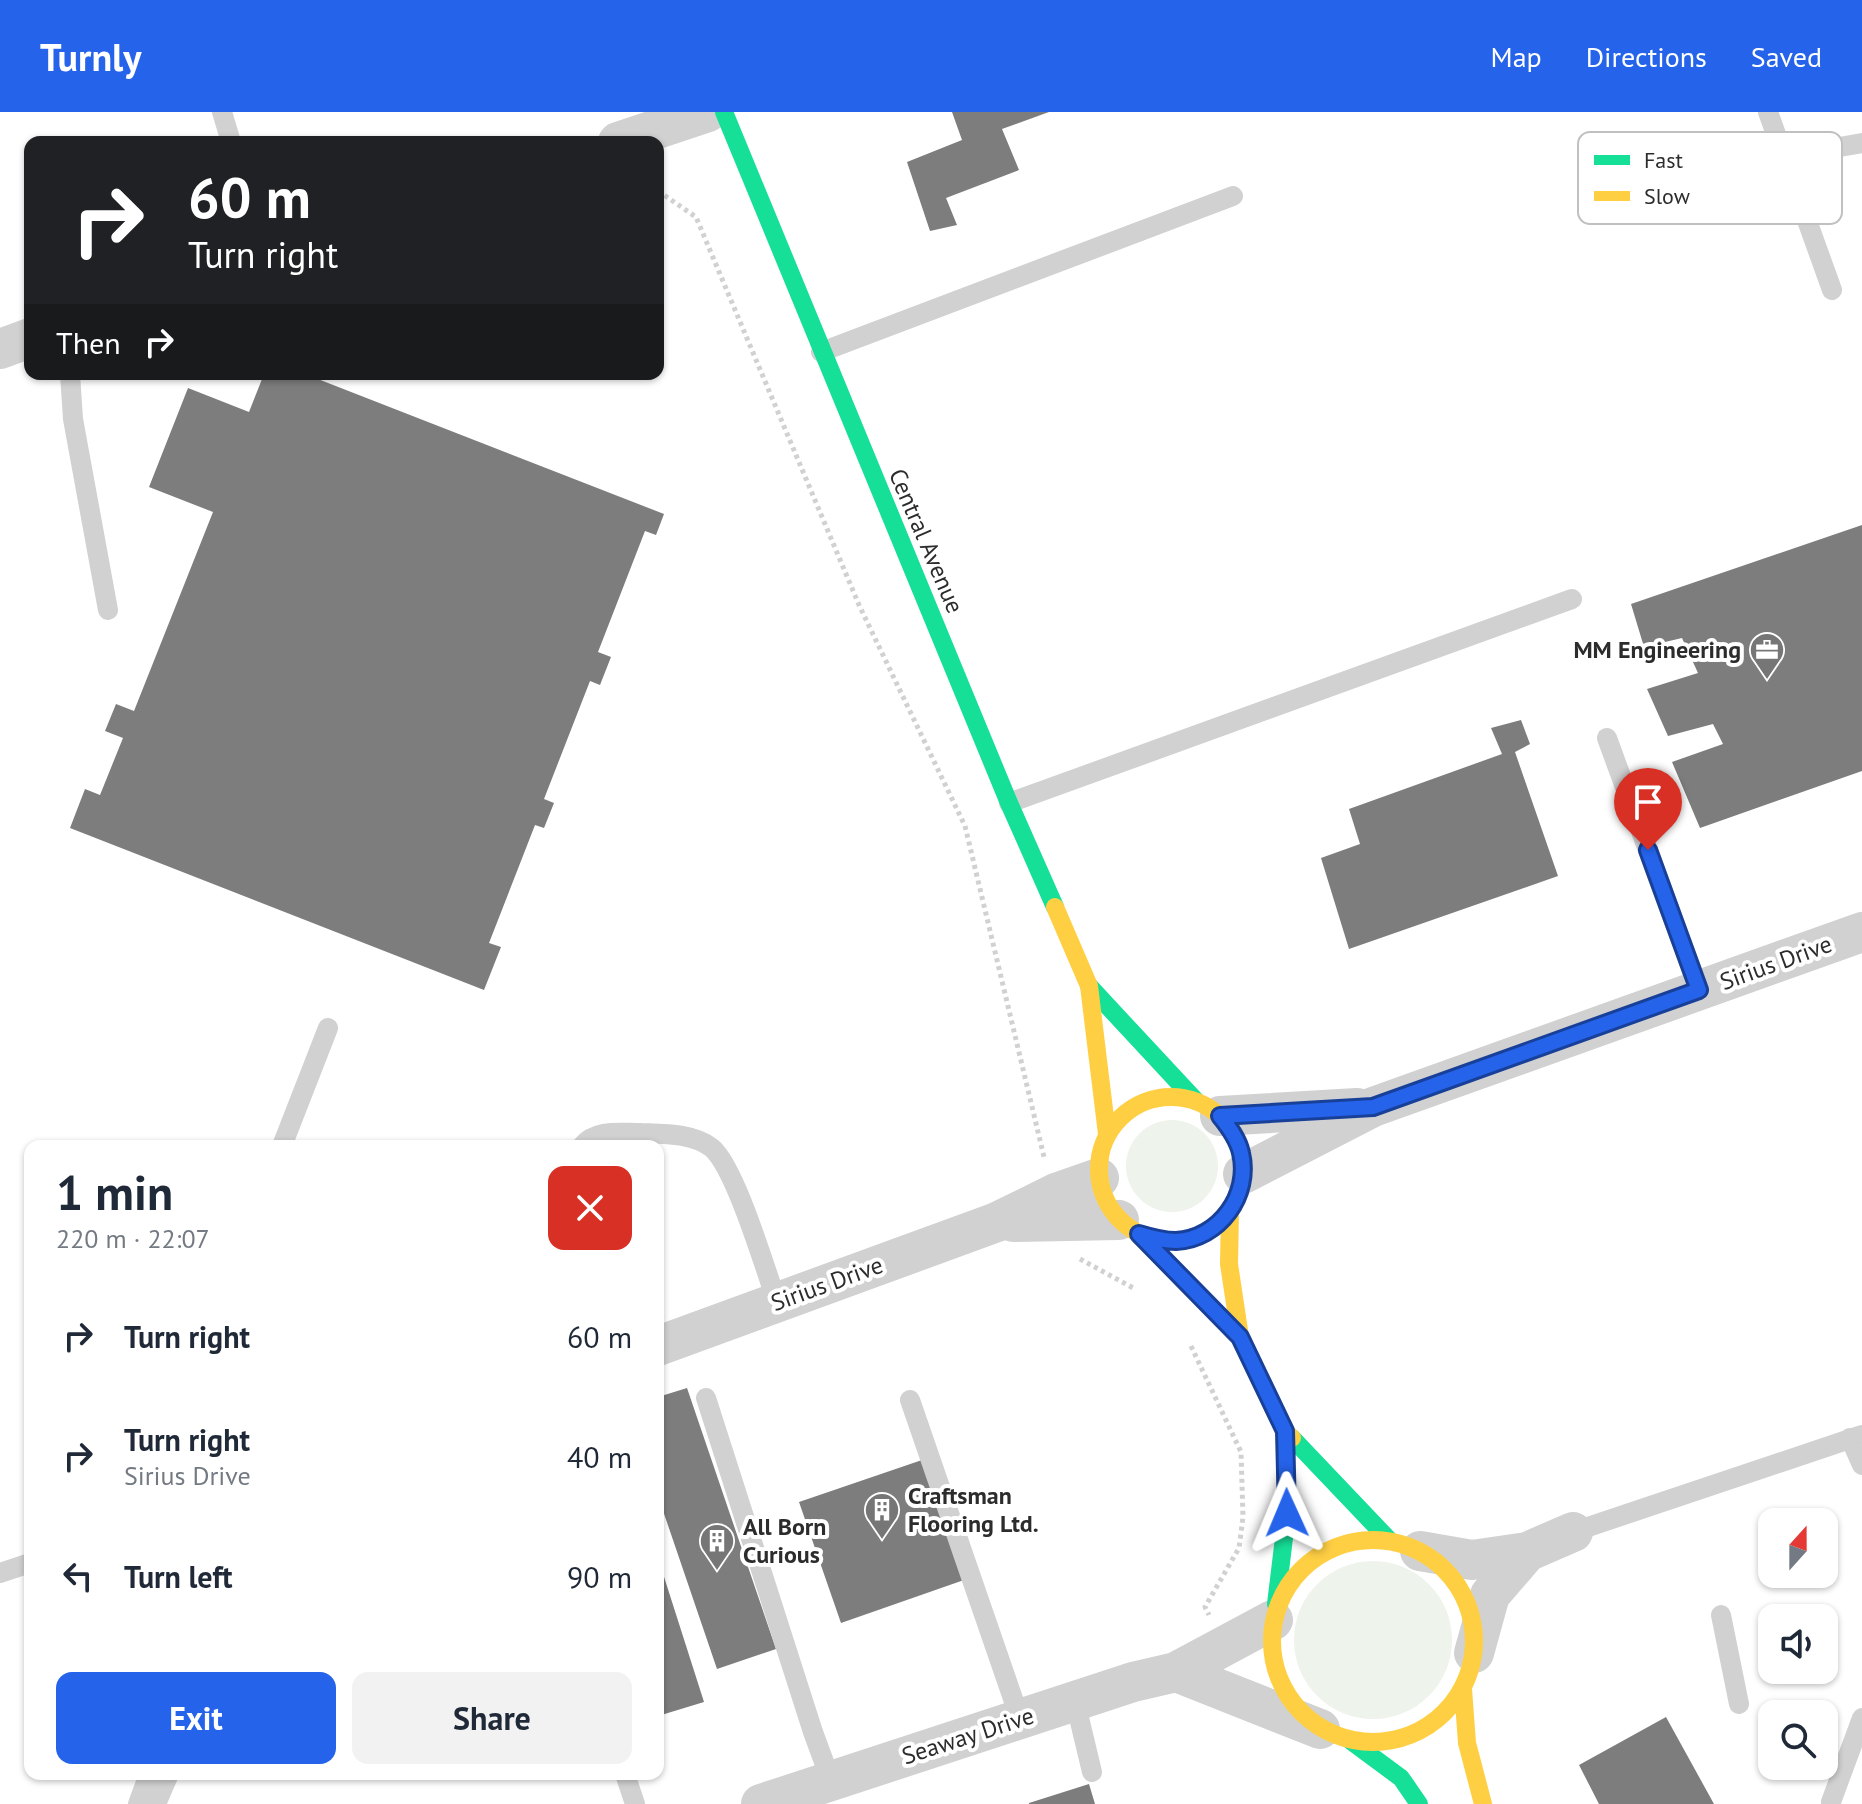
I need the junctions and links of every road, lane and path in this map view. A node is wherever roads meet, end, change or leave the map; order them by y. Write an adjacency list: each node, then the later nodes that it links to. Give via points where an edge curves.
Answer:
1 (222, 112): 6 (lane)
2 (708, 112): 7 (street)
3 (724, 112): 16 (street, Central Avenue)
4 (1768, 112): 5 (lane)
5 (1775, 132)
6 (229, 136)
7 (636, 136)
8 (1862, 143): 9 (lane)
9 (1842, 147)
10 (664, 195): 33 (path, via 696,217 859,605 965,826)
11 (1233, 196): 16 (lane)
12 (1808, 224): 13 (lane)
13 (1832, 290)
14 (24, 340): 15 (street)
15 (0, 349)
16 (821, 352): 21 (street, Central Avenue)
17 (70, 380): 19 (lane)
18 (1572, 599): 21 (lane)
19 (108, 610)
20 (1607, 738): 24 (lane)
21 (1009, 803): 23 (street, Central Avenue)
22 (1862, 932): 24 (street, Sirius Drive)
23 (1089, 986): 27 (street, Central Avenue); 28 (street, Central Avenue)
24 (1699, 990): 26 (street, Sirius Drive)
25 (328, 1028): 29 (lane)
26 (1373, 1107): 27 (street, Sirius Drive); 31 (street, Sirius Drive)
27 (1208, 1109): 28 (street, via 1168,1096 1140,1103 1121,1115); 31 (street, via 1237,1143)
28 (1107, 1134): 32 (street)
29 (284, 1140)
30 (589, 1140): 37 (lane, via 607,1132 676,1135 710,1146 723,1160)
31 (1243, 1174): 34 (street)
32 (1099, 1178): 33 (street, Sirius Drive); 35 (street, via 1105,1200)
33 (1059, 1206): 35 (street, Sirius Drive); 36 (path, via 1078,1258); 37 (street, Sirius Drive, via 997,1222)
34 (1230, 1211): 35 (street, via 1216,1226 1179,1241 1159,1240); 39 (street, via 1229,1264)
35 (1129, 1227): 39 (street)
36 (1145, 1294)
37 (777, 1302): 40 (street, Sirius Drive)
38 (1186, 1336): 53 (path, via 1241,1452 1239,1548 1205,1607)
39 (1240, 1337): 43 (street)
40 (664, 1344)
41 (706, 1398): 65 (lane)
42 (910, 1400): 59 (lane)
43 (1285, 1431): 47 (street); 52 (street, via 1287,1513)
44 (1856, 1436): 45 (lane); 46 (lane)
45 (1862, 1465)
46 (1573, 1532): 48 (street)
47 (1405, 1546): 48 (street, via 1472,1560); 52 (street, via 1353,1541 1319,1555 1292,1579); 54 (street, via 1451,1577 1471,1612)
48 (1527, 1552): 54 (street, via 1490,1595)
49 (24, 1565): 50 (lane)
50 (0, 1573)
51 (1721, 1615): 57 (lane)
52 (1274, 1616): 53 (street, Seaway Drive); 60 (street, via 1273,1662 1289,1700)
53 (1222, 1647): 55 (street, Seaway Drive)
54 (1469, 1671): 60 (street, via 1443,1715 1416,1734 1384,1743); 72 (street, via 1467,1743)
55 (1176, 1672): 56 (street, Seaway Drive); 60 (street)
56 (1075, 1701): 59 (street, Seaway Drive); 61 (lane)
57 (1739, 1704)
58 (1862, 1718): 66 (lane)
59 (1020, 1719): 65 (street, Seaway Drive)
60 (1336, 1735): 71 (street, via 1401,1778)
61 (1092, 1772)
62 (147, 1780): 67 (lane)
63 (166, 1780): 68 (lane)
64 (627, 1780): 69 (lane)
65 (831, 1781): 70 (street, Seaway Drive)
66 (1831, 1802)
67 (138, 1804)
68 (156, 1804)
69 (635, 1804)
70 (761, 1804)
71 (1419, 1804)
72 (1483, 1804)

